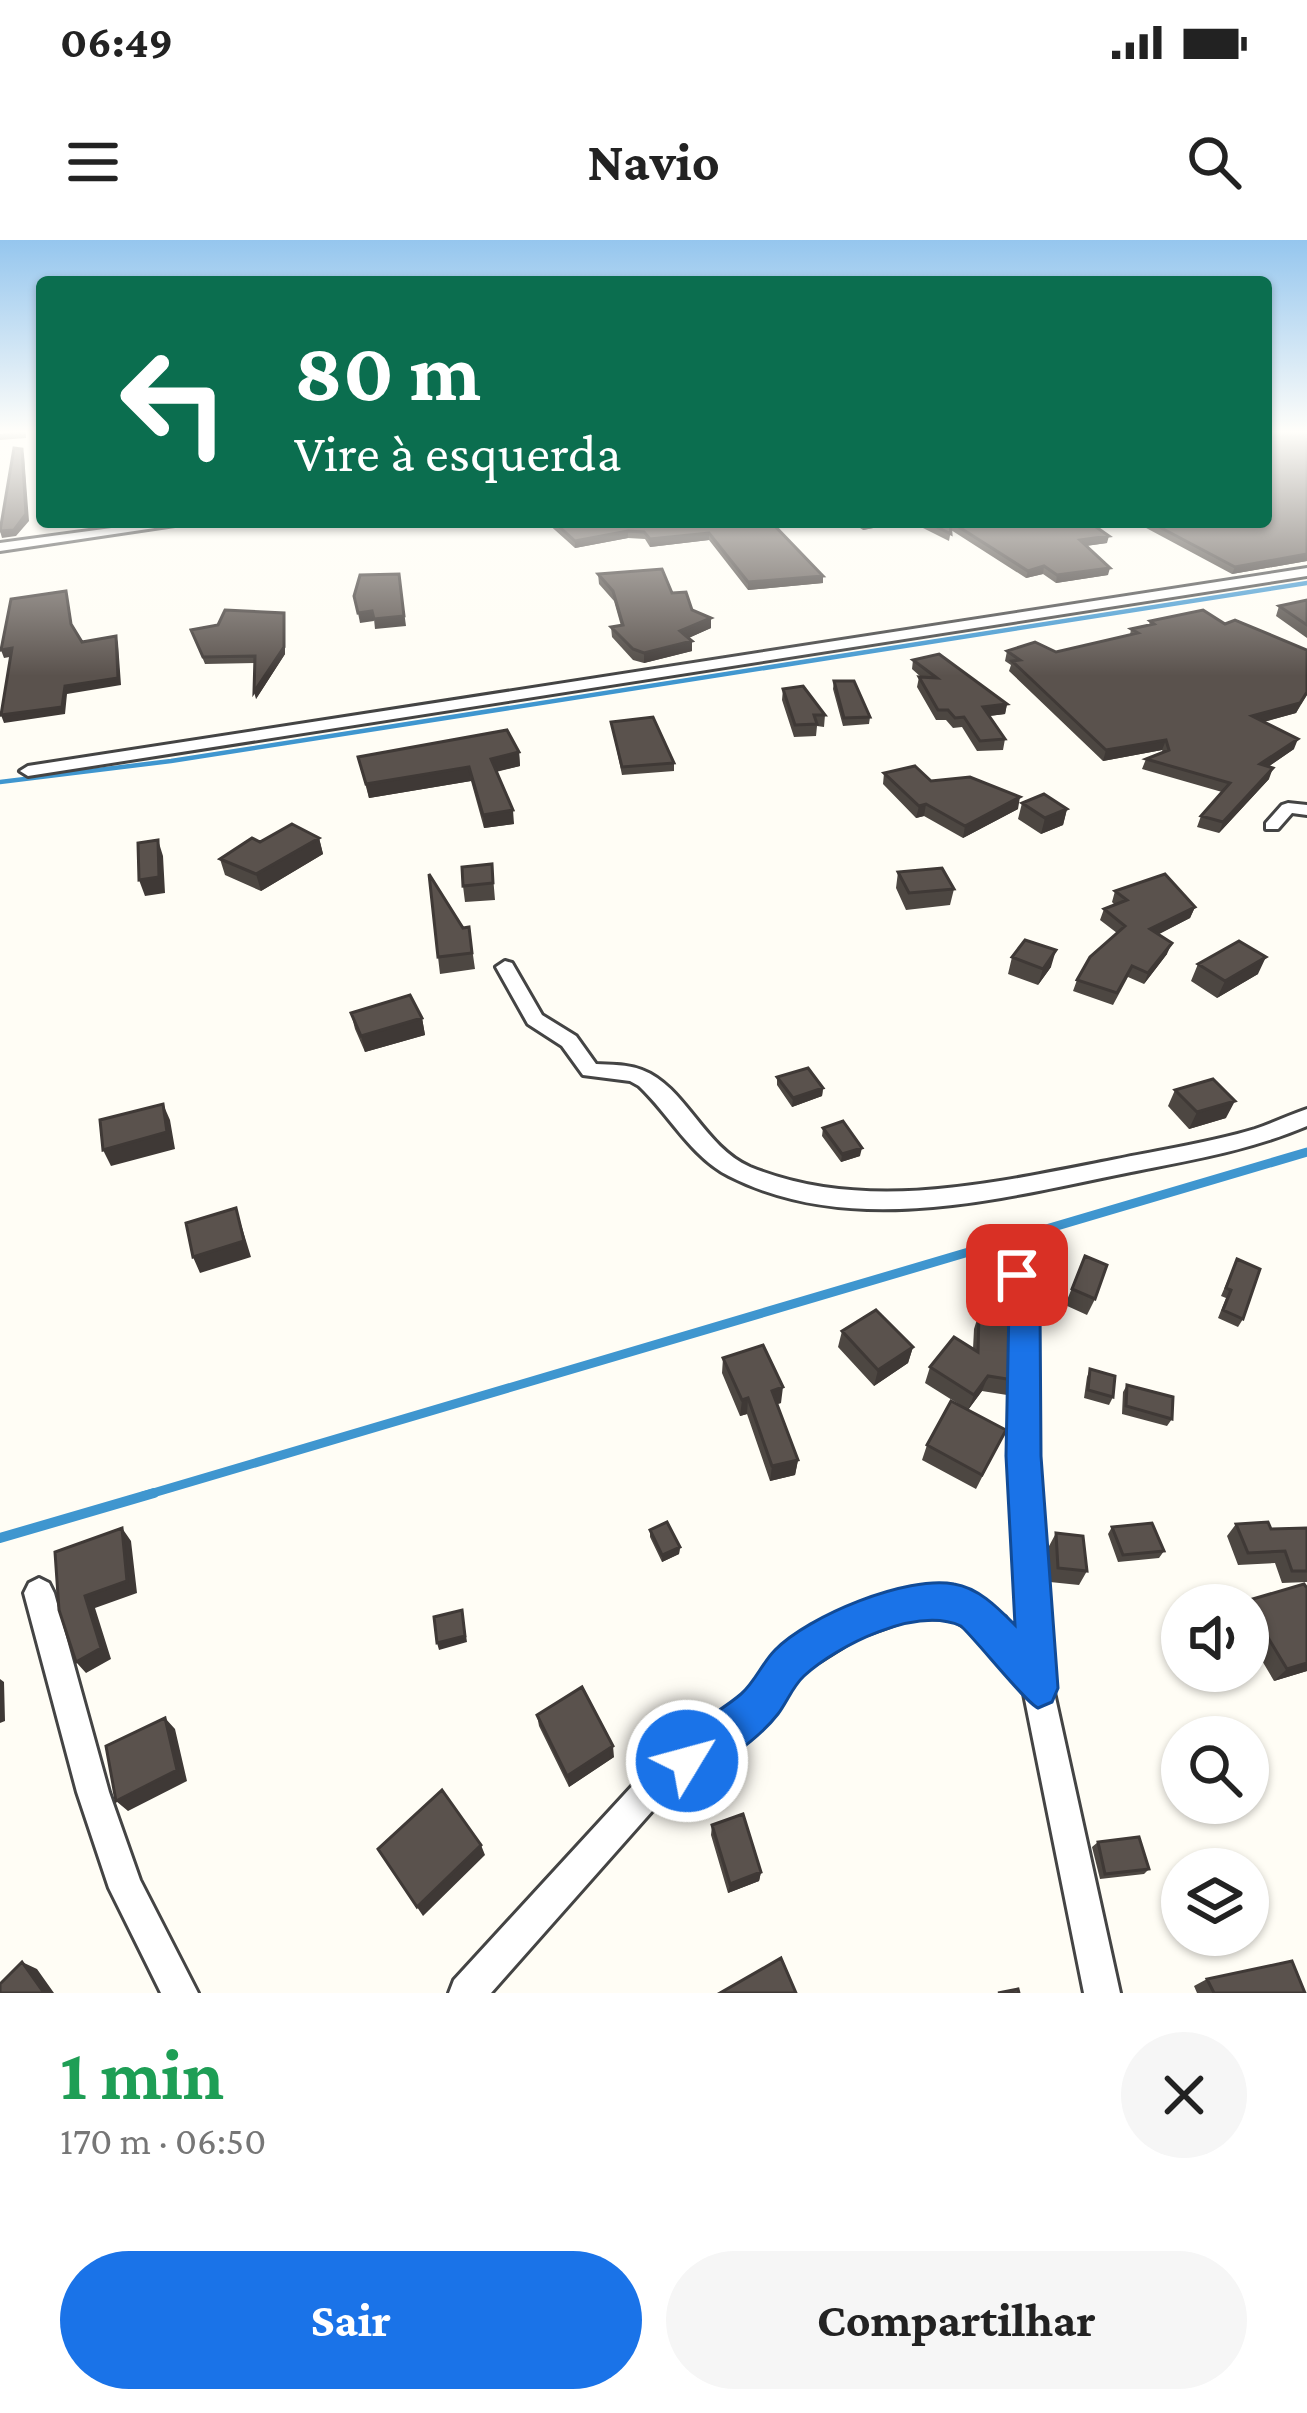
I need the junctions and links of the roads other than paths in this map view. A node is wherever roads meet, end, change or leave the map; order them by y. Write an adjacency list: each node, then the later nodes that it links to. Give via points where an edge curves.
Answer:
1 (145, 528): 2 (street)
2 (0, 548)
3 (1307, 572): 4 (street)
4 (28, 771)
5 (1307, 810): 6 (street, via 1288,808)
6 (1272, 826)
7 (505, 967): 8 (street, via 535,1019 568,1040 590,1070 648,1082 695,1141 734,1169 809,1193 982,1196 1199,1150)
8 (1307, 1117)
9 (1017, 1275): 11 (street)
10 (39, 1593): 12 (street, via 126,1888)
11 (1038, 1688): 13 (street, via 994,1628 955,1603 910,1604 849,1626 790,1662 760,1706 657,1782); 14 (street)
12 (180, 1993)
13 (467, 1993)
14 (1102, 1993)

